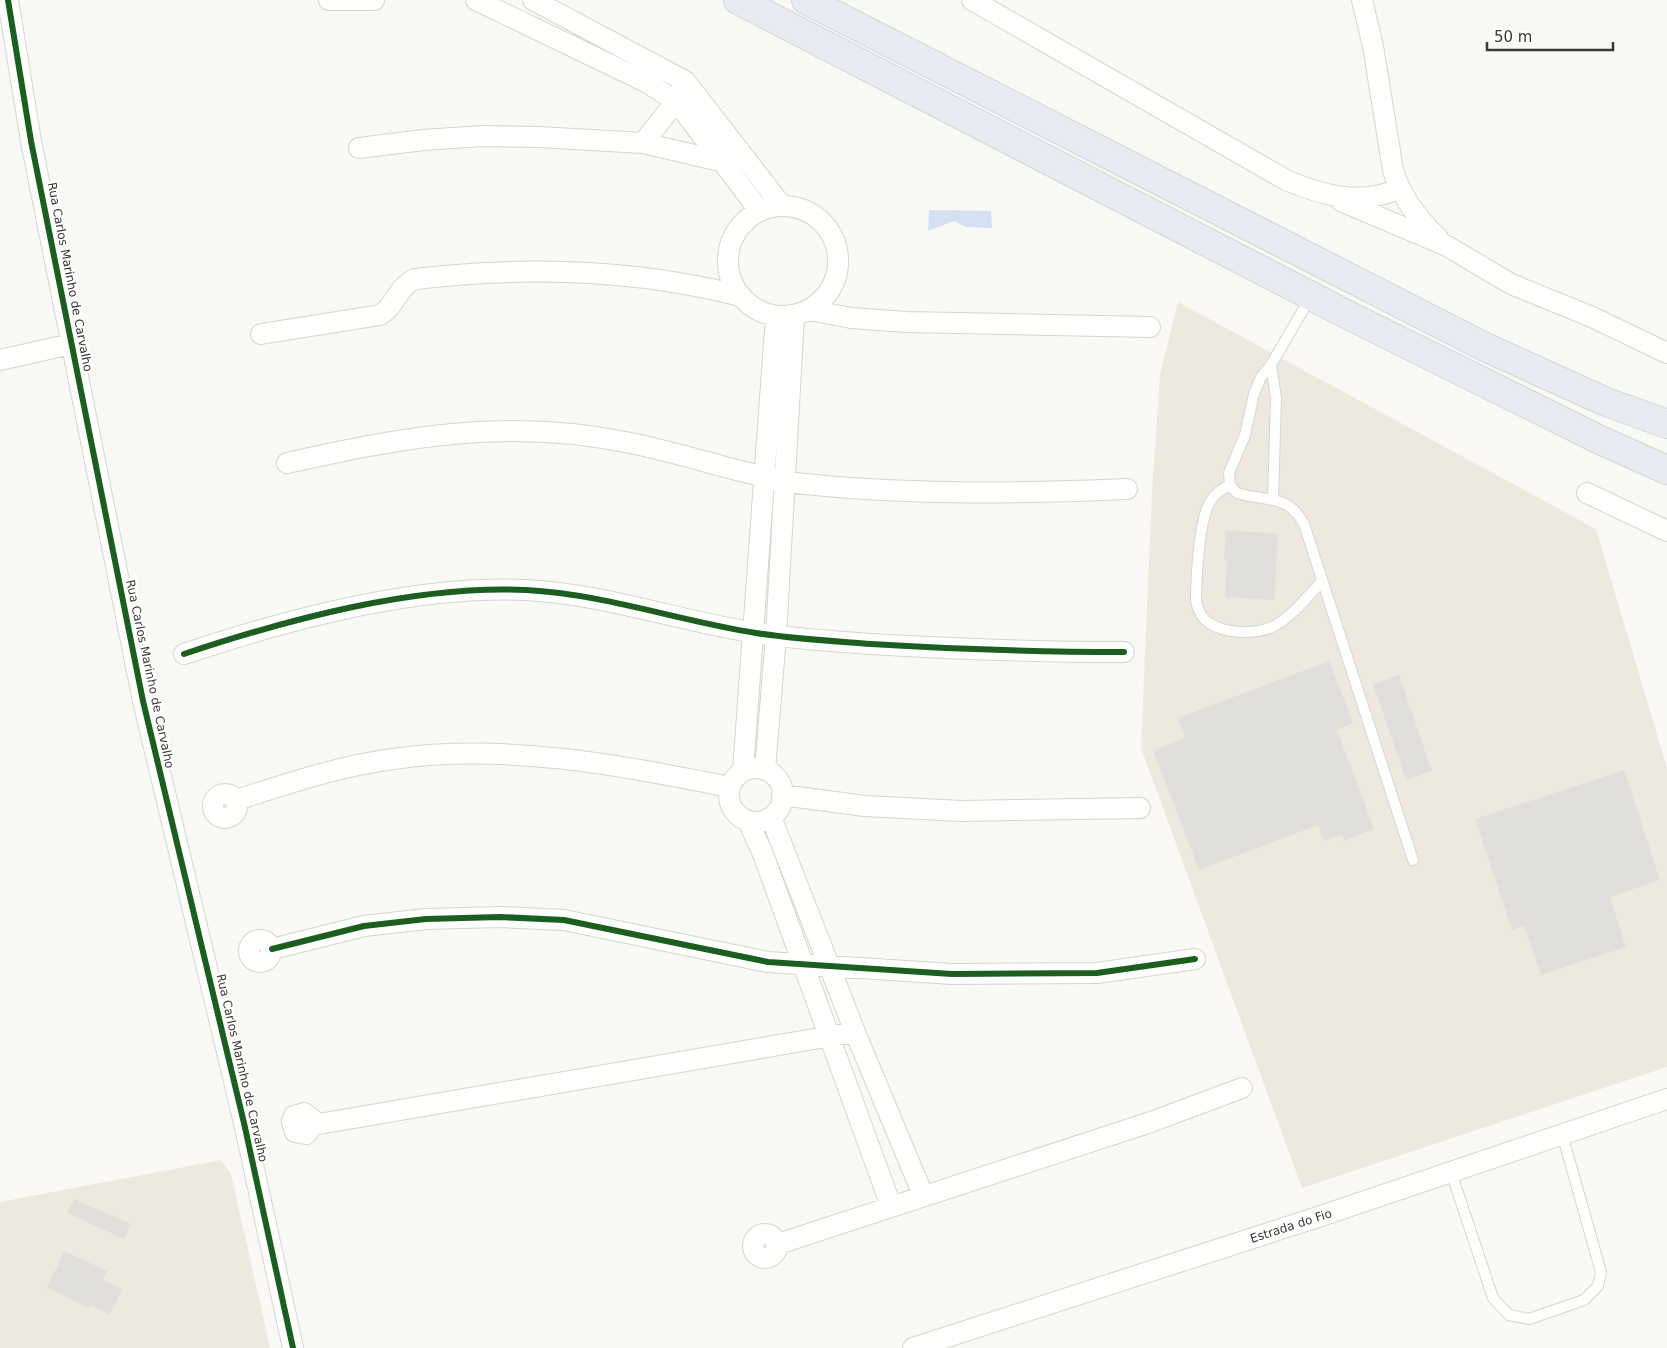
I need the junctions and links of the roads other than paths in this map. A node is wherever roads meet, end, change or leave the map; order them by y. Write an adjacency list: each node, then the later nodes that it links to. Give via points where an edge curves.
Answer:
1 (8, 0): 25 (street, Rua Carlos Marinho de Carvalho, via 31,141)
2 (329, 0): 3 (street)
3 (374, 0)
4 (476, 0): 11 (street, via 646,82)
5 (533, 0): 10 (street)
6 (738, 0): 21 (highway)
7 (806, 0): 29 (highway, via 1485,347 1604,401)
8 (972, 0): 16 (street, via 1261,168)
9 (1362, 0): 15 (street)
10 (685, 81): 11 (street); 17 (street)
11 (676, 101): 12 (street); 14 (street)
12 (643, 142): 13 (street, via 483,136); 14 (street)
13 (359, 148)
14 (724, 162): 18 (street)
15 (1399, 188): 16 (street, via 1382,195 1359,198); 19 (street, via 1422,223)
16 (1324, 194): 19 (street)
17 (782, 206): 18 (street); 22 (street, via 794,206 812,213 826,224 835,240 839,258 837,276 830,292 817,306)
18 (759, 210): 20 (street, via 743,222 732,237 727,255 729,274)
19 (1447, 246): 26 (street, via 1511,284 1592,317)
20 (741, 296): 22 (street, via 760,312); 24 (street, via 616,274 474,272 415,279 406,283 387,311 380,315)
21 (1311, 296): 28 (lane); 31 (highway)
22 (793, 314): 23 (street, via 907,322); 32 (street)
23 (1150, 327)
24 (261, 334)
25 (72, 344): 27 (street); 66 (street, Rua Carlos Marinho de Carvalho, via 142,701 244,1123)
26 (1667, 353)
27 (0, 360)
28 (1271, 366): 33 (lane, via 1261,377 1254,394 1245,435 1230,473); 36 (lane, via 1276,398)
29 (1667, 424)
30 (287, 463): 32 (street, via 427,436 500,429 536,430 625,442)
31 (1667, 470)
32 (775, 479): 34 (street, via 961,494); 39 (street); 40 (street)
33 (1230, 485): 36 (lane, via 1236,493); 38 (lane, via 1216,493 1208,504 1204,519 1196,601 1199,613 1208,623 1240,631 1272,627 1287,617)
34 (1127, 489)
35 (1587, 493): 37 (street)
36 (1273, 499): 38 (lane, via 1283,502 1298,515)
37 (1667, 531)
38 (1322, 582): 51 (lane)
39 (753, 633): 40 (street); 42 (street, via 595,600 527,590 462,591 378,602 244,634); 44 (street)
40 (776, 636): 41 (street, via 943,649); 43 (street)
41 (1124, 652)
42 (184, 654)
43 (765, 770): 44 (street, via 751,768); 46 (street, via 776,777)
44 (743, 771): 45 (street)
45 (730, 787): 47 (street, via 623,766 538,755 466,752 393,758 340,768); 50 (street, via 732,808)
46 (782, 795): 48 (street, via 865,806 961,811); 49 (street, via 777,811)
47 (236, 800)
48 (1140, 808)
49 (771, 817): 50 (street); 55 (street)
50 (748, 821): 54 (street)
51 (1413, 860)
52 (272, 948): 54 (street, via 364,926 426,919 500,917 564,920 719,954)
53 (1195, 959): 55 (street, via 1097,974 1018,976)
54 (802, 965): 55 (street); 57 (street)
55 (829, 967): 56 (street)
56 (855, 1032): 57 (street); 63 (street)
57 (830, 1038): 60 (street); 64 (street)
58 (1242, 1088): 63 (street, via 1151,1122)
59 (1667, 1099): 61 (street, Estrada do Fio)
60 (314, 1125)
61 (1562, 1134): 62 (street, Estrada do Fio); 62 (lane, via 1601,1272 1598,1286 1584,1300 1530,1319 1508,1315 1493,1298)
62 (1450, 1172): 67 (street, Estrada do Fio)
63 (923, 1195): 64 (street)
64 (891, 1206): 65 (street)
65 (778, 1244)
66 (294, 1348)
67 (913, 1348)

